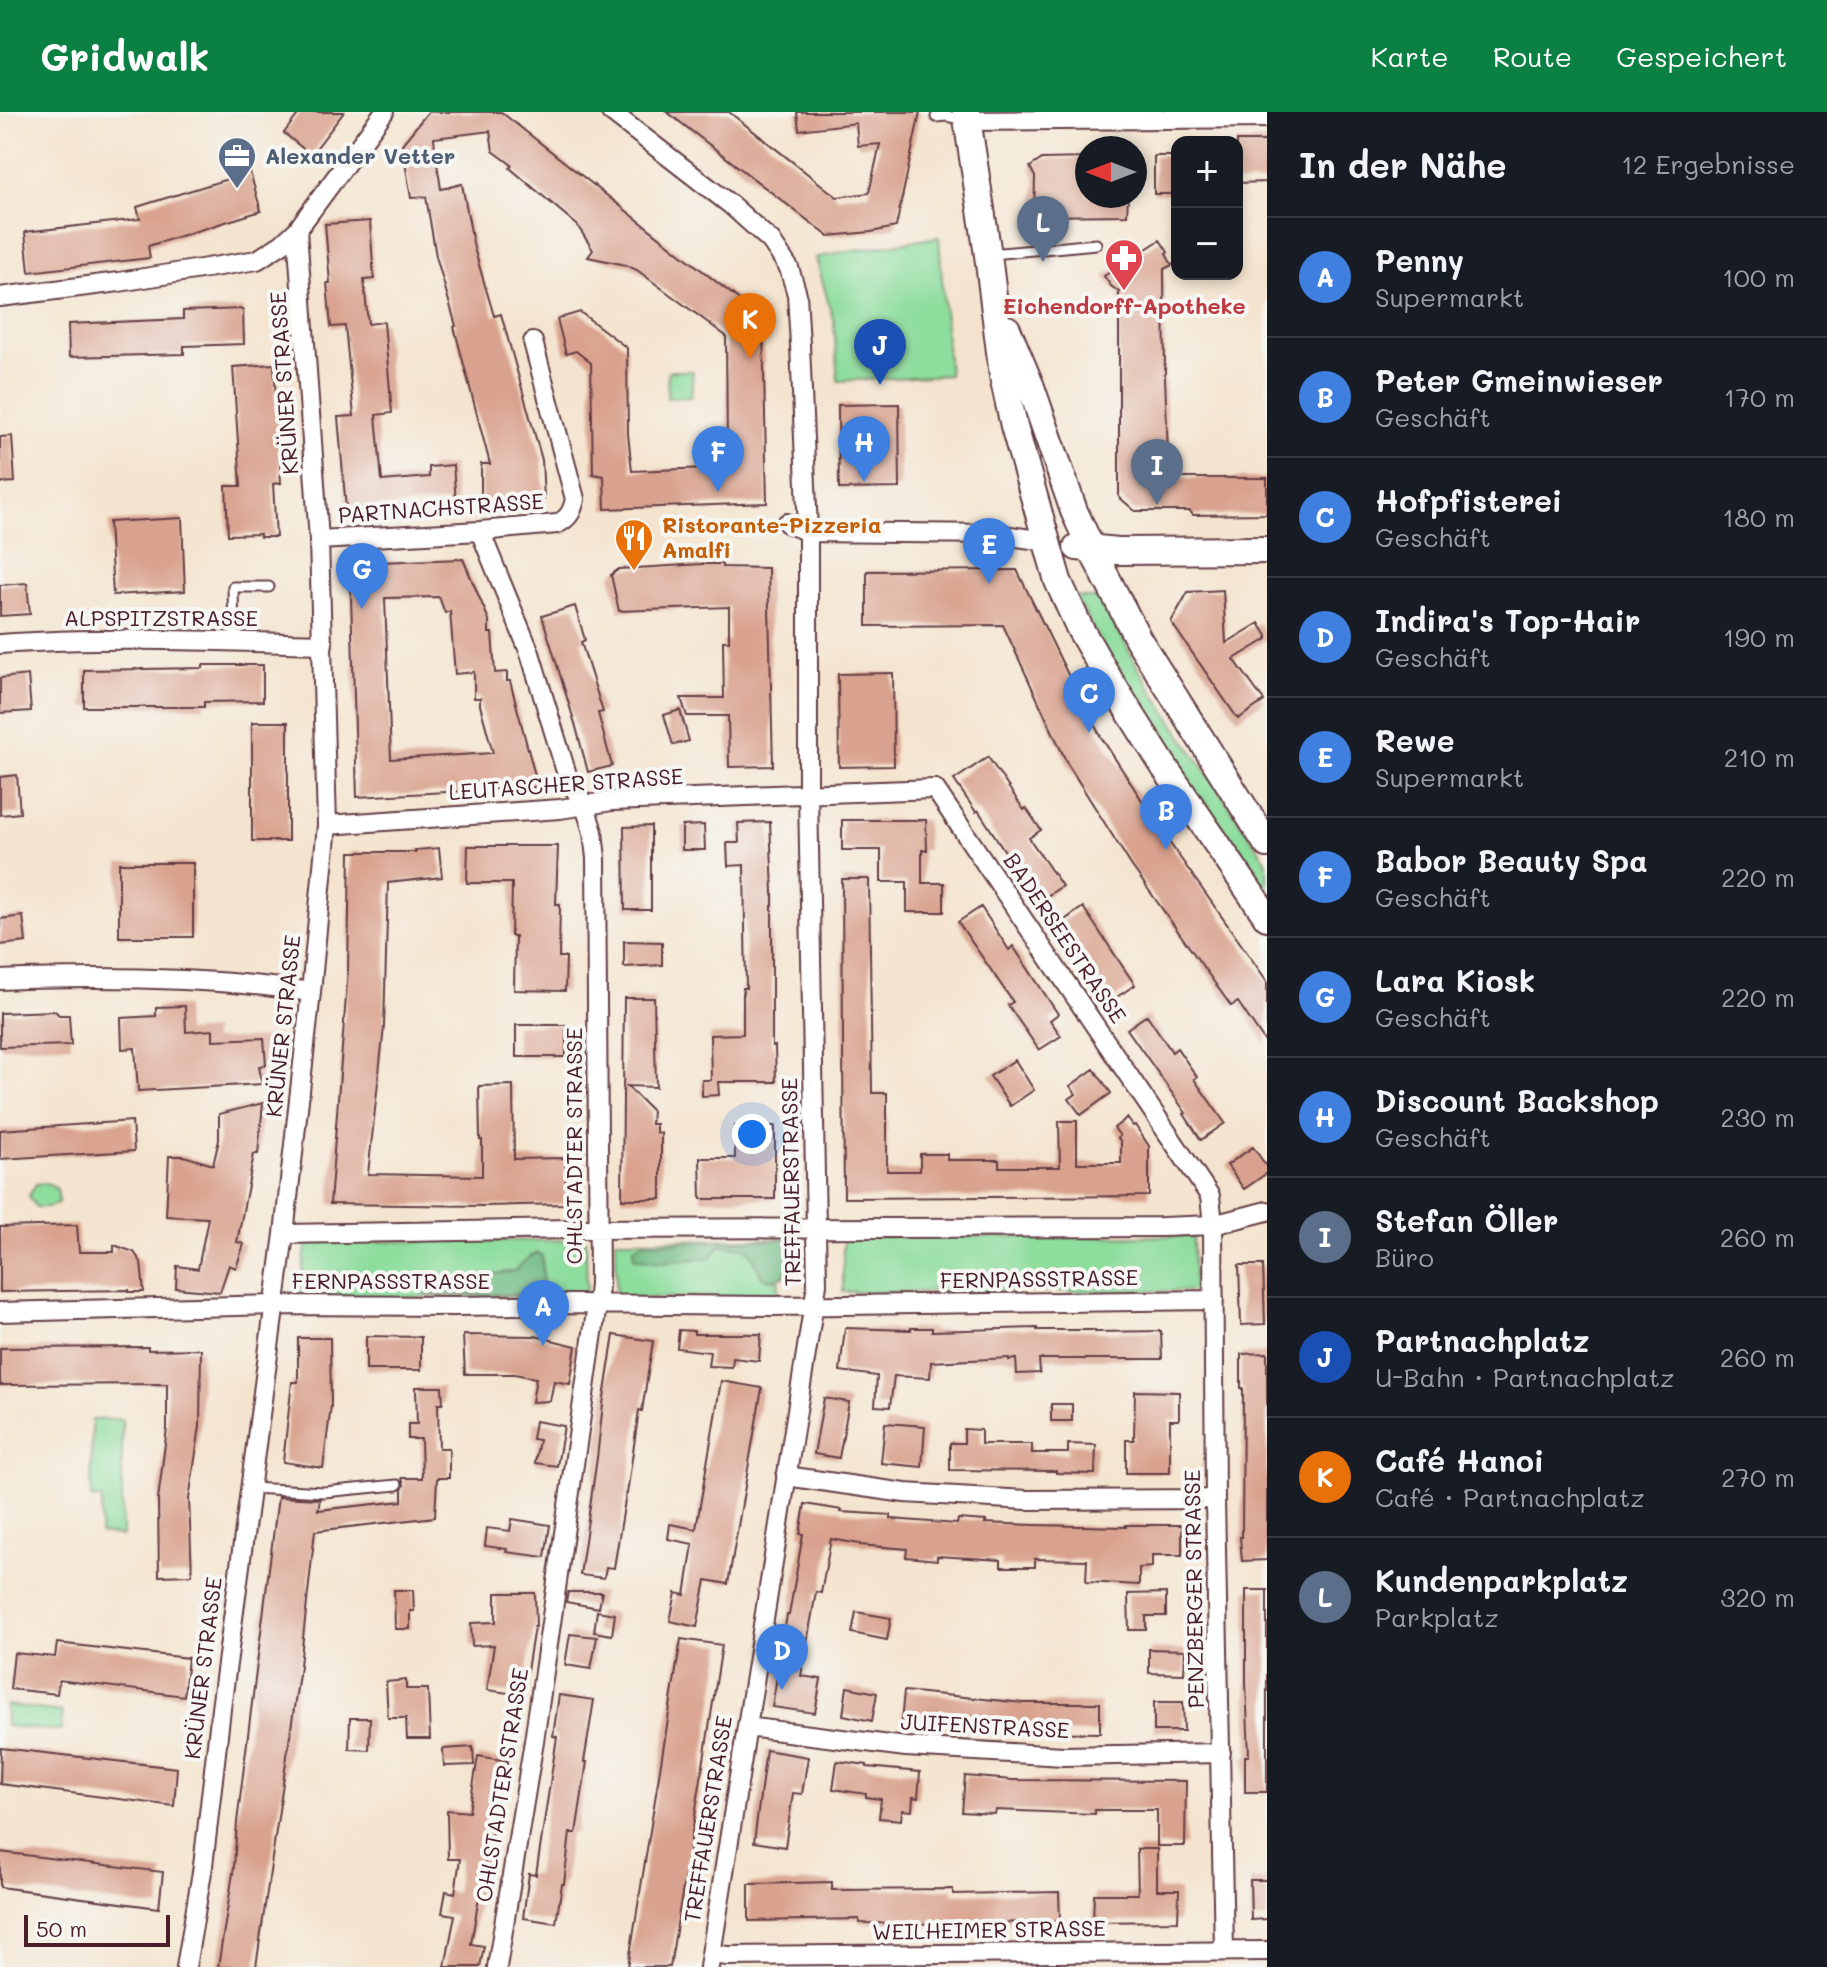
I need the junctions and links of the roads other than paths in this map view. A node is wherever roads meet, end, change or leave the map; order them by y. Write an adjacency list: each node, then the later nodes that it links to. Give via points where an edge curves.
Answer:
1 (384, 112): 6 (street)
2 (611, 112): 14 (street, TREFFAUERSTRASSE, via 731,205 771,241 789,268 797,294)
3 (967, 116): 4 (lane); 5 (street); 8 (main road)
4 (936, 117)
5 (1267, 118)
6 (297, 230): 10 (street, via 257,260); 15 (street, KRÜNER STRASSE)
7 (1096, 244): 8 (lane)
8 (988, 255): 9 (main road)
9 (993, 292): 16 (main road, via 1003,376); 17 (main road)
10 (0, 297)
11 (533, 342): 13 (street, PARTNACHSTRASSE, via 575,499 573,511 557,524)
12 (787, 523): 14 (street)
13 (480, 531): 15 (street, PARTNACHSTRASSE); 24 (street, OHLSTADTER STRASSE, via 530,653 568,778)
14 (808, 532): 16 (street, via 996,534); 23 (street, TREFFAUERSTRASSE)
15 (319, 540): 22 (street, KRÜNER STRASSE)
16 (1046, 541): 17 (main road); 27 (main road, via 1058,581 1110,681)
17 (1092, 550): 18 (main road); 26 (main road, via 1138,639)
18 (1267, 550)
19 (269, 587): 20 (lane, via 233,587)
20 (234, 642): 21 (street, ALPSPITZSTRASSE); 22 (street, ALPSPITZSTRASSE)
21 (0, 644)
22 (323, 644): 25 (street, KRÜNER STRASSE)
23 (808, 793): 24 (street, LEUTASCHER STRASSE); 31 (street, BADERSEESTRASSE, via 935,789 1210,1196); 32 (street, TREFFAUERSTRASSE)
24 (585, 806): 25 (street, LEUTASCHER STRASSE); 33 (street, OHLSTADTER STRASSE, via 596,858)
25 (327, 825): 29 (street, KRÜNER STRASSE)
26 (1267, 844)
27 (1267, 917)
28 (0, 980): 29 (street, via 106,977)
29 (311, 992): 34 (street, KRÜNER STRASSE)
30 (1267, 1211): 31 (street)
31 (1213, 1225): 32 (street); 35 (street, PENZBERGER STRASSE)
32 (817, 1228): 33 (street); 38 (street, TREFFAUERSTRASSE)
33 (598, 1230): 34 (street); 37 (street, OHLSTADTER STRASSE)
34 (284, 1234): 36 (street, KRÜNER STRASSE)
35 (1214, 1300): 38 (street, FERNPASSSTRASSE); 43 (street, PENZBERGER STRASSE)
36 (274, 1305): 37 (street, FERNPASSSTRASSE); 39 (street, FERNPASSSTRASSE); 42 (street, KRÜNER STRASSE)
37 (597, 1305): 38 (street, FERNPASSSTRASSE); 51 (street, OHLSTADTER STRASSE)
38 (815, 1305): 40 (street, TREFFAUERSTRASSE)
39 (0, 1312)
40 (786, 1476): 43 (street, via 905,1493 1011,1500); 44 (street, TREFFAUERSTRASSE)
41 (397, 1485): 42 (lane, via 324,1492)
42 (251, 1488): 50 (street, KRÜNER STRASSE)
43 (1215, 1499): 45 (street, PENZBERGER STRASSE)
44 (747, 1727): 45 (street, JUIFENSTRASSE, via 906,1747 1064,1756); 49 (street, TREFFAUERSTRASSE)
45 (1221, 1753): 46 (street, PENZBERGER STRASSE)
46 (1224, 1951): 47 (street, WEILHEIMER STRASSE); 48 (street, WEILHEIMER STRASSE)
47 (1267, 1951)
48 (1021, 1960): 49 (street, WEILHEIMER STRASSE, via 728,1956)
49 (710, 1961)
50 (186, 1967)
51 (497, 1967)

